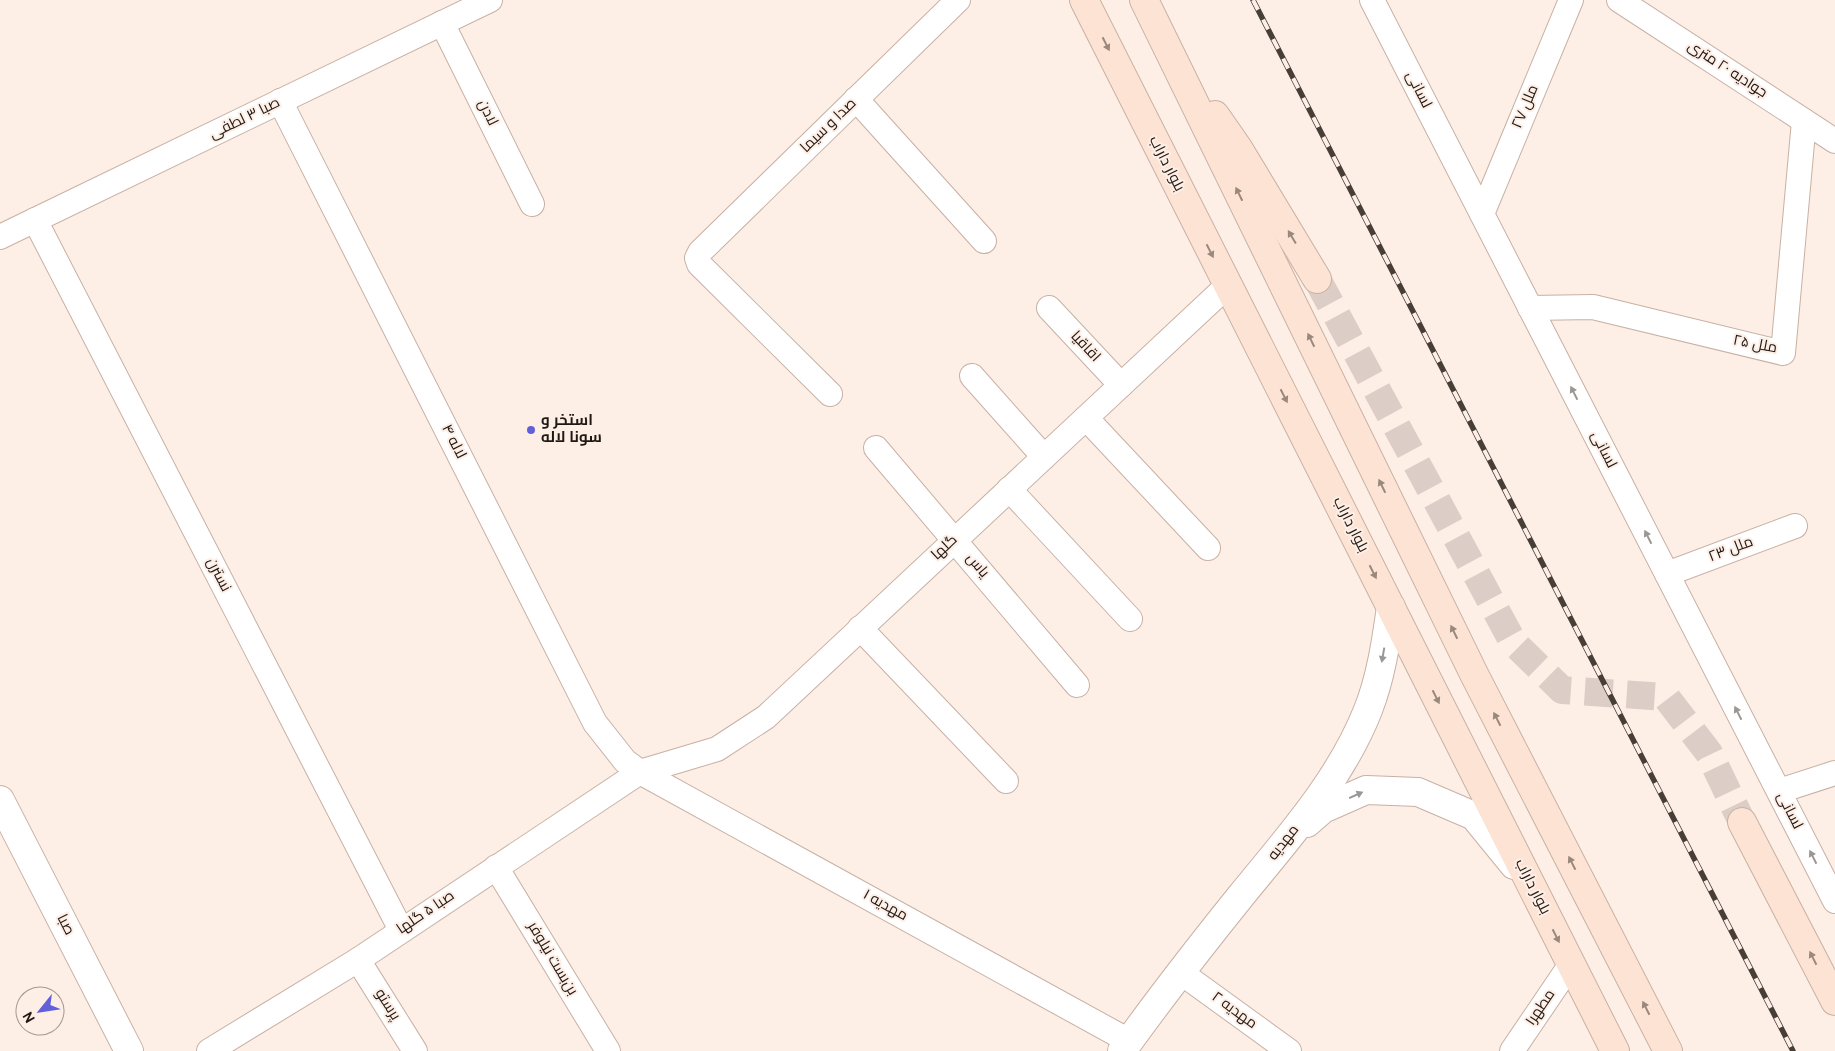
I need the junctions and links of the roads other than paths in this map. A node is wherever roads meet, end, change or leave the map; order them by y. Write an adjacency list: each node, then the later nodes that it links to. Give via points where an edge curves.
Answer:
1 (958, 0): 10 (street, صدا و سیما)
2 (1084, 0): 20 (main road, بلوار داراب, one-way to 20)
3 (1144, 0): 9 (main road)
4 (1372, 0): 15 (street, لسانی)
5 (1571, 0): 15 (street, ملل ۲۷)
6 (1619, 0): 12 (street, جوادیه ۲۰ متری)
7 (482, 2): 8 (street, صبا ۳ لطفی)
8 (442, 23): 11 (street, صبا ۳ لطفی); 14 (street, لادن)
9 (1168, 48): 19 (main road, one-way to 9, via 1238,148); 61 (main road, one-way to 9, via 1475,676)
10 (856, 99): 18 (street); 25 (street, صدا و سیما, via 697,258 699,264)
11 (280, 102): 16 (street, صبا ۳ لطفی); 38 (street, لاله ۴, via 595,723 625,761)
12 (1804, 121): 13 (street, جوادیه ۲۰ متری); 22 (street, ملل ۲۵, via 1783,353 1593,307)
13 (1835, 141)
14 (532, 204)
15 (1482, 214): 22 (street, لسانی)
16 (35, 220): 17 (street, صبا ۳ لطفی); 48 (street, نسترن)
17 (0, 237)
18 (984, 240)
19 (1316, 279)
20 (1227, 286): 24 (street, گلها); 34 (main road, بلوار داراب, one-way to 34)
21 (1049, 308): 24 (street, اقاقیا)
22 (1530, 308): 33 (street, لسانی, one-way to 22)
23 (972, 376): 28 (street)
24 (1121, 385): 26 (street, گلها)
25 (830, 394)
26 (1086, 418): 28 (street, گلها); 32 (street)
27 (876, 448): 31 (street, یاس)
28 (1044, 457): 29 (street, گلها)
29 (1009, 489): 31 (street, گلها); 35 (street)
30 (1795, 526): 33 (street, ملل ۲۳)
31 (954, 539): 36 (street, گلها); 37 (street, یاس)
32 (1208, 548)
33 (1667, 574): 41 (street, لسانی, one-way to 33)
34 (1391, 607): 44 (street, مهدیه, one-way to 44, via 1383,660 1368,710 1337,772); 46 (main road, بلوار داراب, one-way to 46)
35 (1130, 619)
36 (860, 628): 38 (street, گلها, via 766,717 717,749); 40 (street)
37 (1076, 685)
38 (640, 772): 45 (street, صبا ۵ گلها); 53 (street, مهدیه ۱)
39 (1835, 773): 41 (street)
40 (1006, 781)
41 (1779, 791): 47 (street, لسانی, one-way to 41)
42 (0, 800): 54 (street, صبا)
43 (1742, 822): 52 (main road, one-way to 43)
44 (1286, 840): 46 (street, one-way to 46, via 1323,809 1366,790 1418,792 1474,816); 51 (street, مهدیه)
45 (496, 867): 48 (street, صبا ۵ گلها); 57 (street, بن‌بست نیلوفر)
46 (1531, 886): 50 (main road, بلوار داراب, one-way to 50)
47 (1835, 901)
48 (401, 930): 49 (street, صبا ۵ گلها)
49 (358, 960): 55 (street, صبا ۵ گلها); 56 (street, پرستو)
50 (1570, 964): 59 (street, مطهر۱); 60 (main road, بلوار داراب)
51 (1180, 972): 53 (street, مهدیه); 58 (street, مهدیه ۲)
52 (1835, 1001)
53 (1126, 1046)
54 (129, 1051)
55 (209, 1051)
56 (415, 1051)
57 (608, 1051)
58 (1289, 1051)
59 (1512, 1051)
60 (1615, 1051)
61 (1668, 1051)

